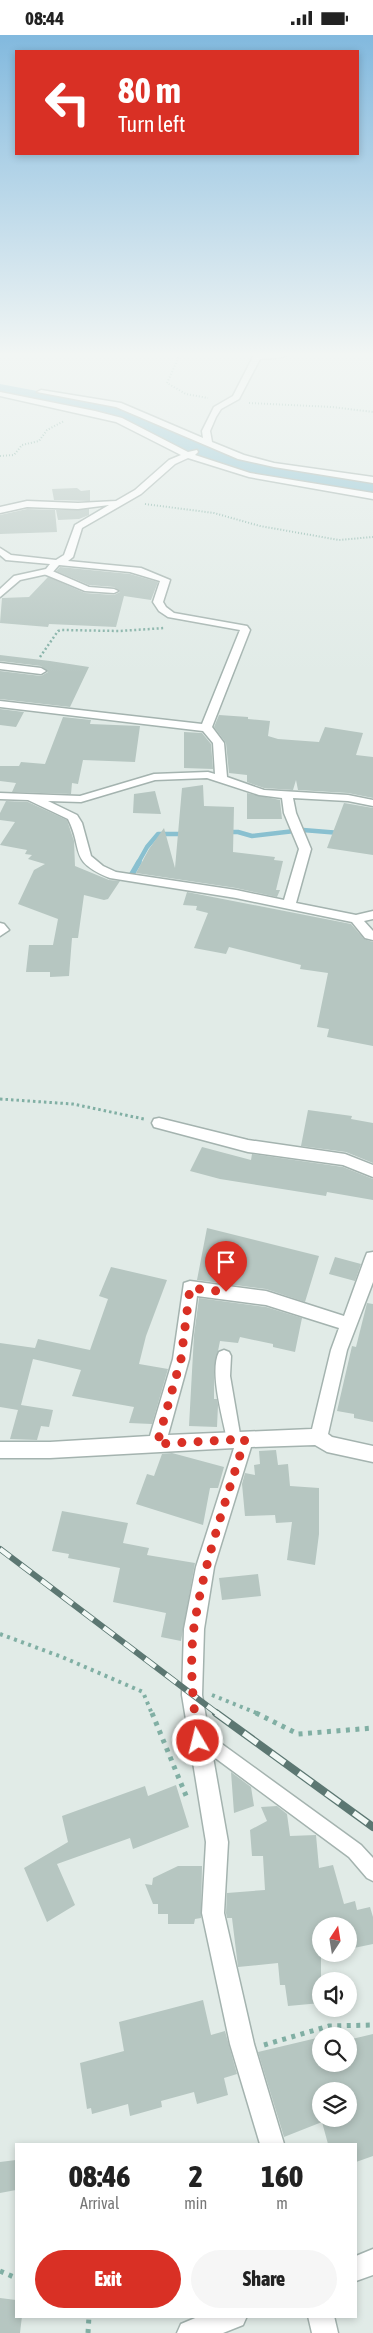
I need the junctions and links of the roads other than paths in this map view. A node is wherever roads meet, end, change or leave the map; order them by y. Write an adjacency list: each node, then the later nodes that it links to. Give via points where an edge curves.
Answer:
1 (178, 459): 7 (street)
2 (205, 459): 5 (street, via 249,475)
3 (250, 459): 4 (street)
4 (370, 480): 5 (street)
5 (360, 493): 6 (street)
6 (373, 496)
7 (127, 499): 8 (street, via 78,506 27,504); 11 (street, via 78,527 68,557)
8 (0, 510)
9 (0, 551): 10 (street)
10 (4, 559): 11 (street)
11 (56, 563): 12 (street); 18 (street, via 130,569 163,579 158,602 162,609 177,618 245,630)
12 (47, 572): 13 (lane, via 88,589); 14 (street, via 17,578)
13 (114, 591)
14 (0, 594)
15 (0, 667): 16 (street)
16 (41, 671)
17 (0, 704): 18 (street)
18 (206, 728): 19 (street, via 216,736)
19 (221, 778): 20 (street, via 263,793); 22 (street, via 167,775 137,780 81,799)
20 (287, 795): 23 (street, via 348,798); 24 (street, via 290,813 305,849)
21 (1, 798): 22 (street)
22 (32, 798): 24 (street, via 73,817 85,857 107,873)
23 (373, 803)
24 (289, 906): 26 (street)
25 (373, 915): 26 (street)
26 (356, 919): 29 (street)
27 (0, 927): 28 (street, via 4,930)
28 (0, 932)
29 (373, 936)
30 (159, 1123): 31 (street, via 248,1146 345,1161)
31 (373, 1171)
32 (373, 1258): 33 (street)
33 (349, 1324): 35 (street, via 339,1350); 37 (street, via 266,1298 190,1288 181,1359)
34 (224, 1356): 36 (lane, via 223,1376)
35 (319, 1437): 36 (street); 39 (street, via 327,1444)
36 (239, 1440): 37 (street); 40 (street, via 206,1567 194,1629 192,1684)
37 (157, 1444): 38 (street)
38 (0, 1450)
39 (373, 1454)
40 (197, 1733): 41 (lane, via 355,1851); 42 (street, via 217,1842 213,1913 244,2050)
41 (373, 1872)
42 (272, 2143)
43 (373, 2262): 44 (street)
44 (357, 2269)
45 (229, 2318): 46 (street)
46 (190, 2333)

